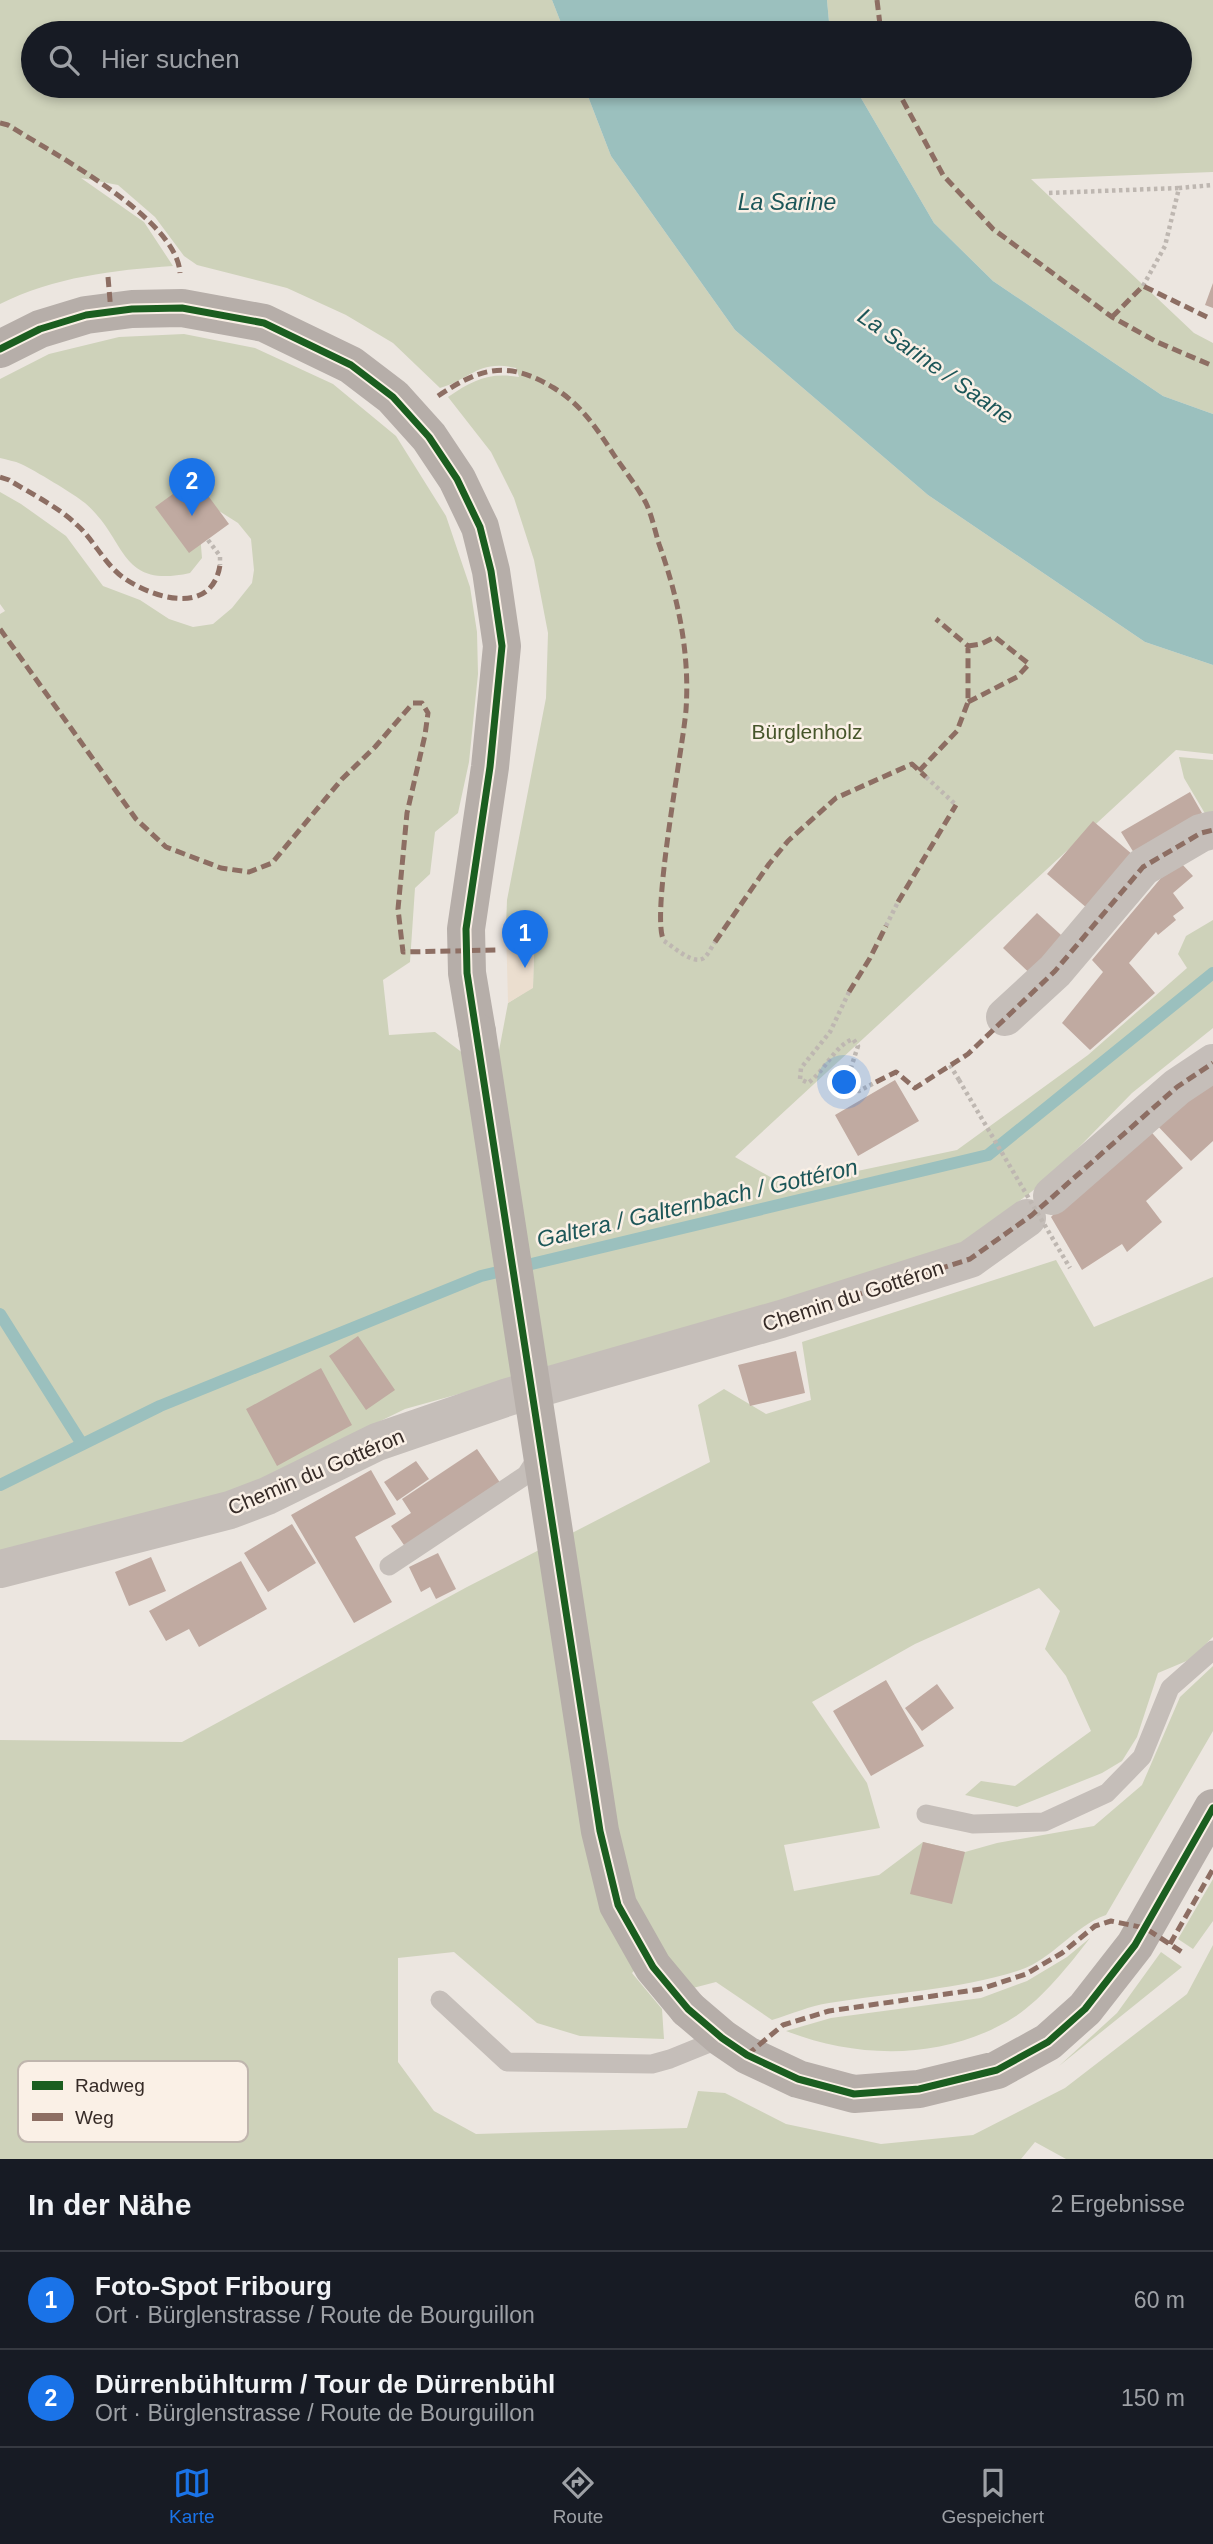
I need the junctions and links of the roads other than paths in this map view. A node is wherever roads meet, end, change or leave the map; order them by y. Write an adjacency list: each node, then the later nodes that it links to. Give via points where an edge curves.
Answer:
1 (0, 349): 12 (main road, bridge, via 40,329 86,315 132,309 182,309 264,323 351,365 393,397 429,437 457,479 480,527 502,646 466,929 467,973 600,1831 618,1905 653,1967 688,2009)
2 (1213, 830): 3 (street, via 1143,867 1055,971)
3 (1005, 1017)
4 (1213, 1063): 5 (street, Chemin du Gottéron, via 1177,1087 1040,1207 970,1258 781,1319)
5 (547, 1386): 6 (lane, via 549,1439 526,1475); 7 (street, Chemin du Gottéron, via 377,1442 230,1510)
6 (389, 1566)
7 (0, 1569)
8 (1213, 1650): 10 (lane, via 1170,1688 1142,1757 1107,1793 1044,1822 973,1824)
9 (1213, 1808): 12 (main road, via 1135,1945 1092,2000 1048,2042 996,2070 919,2090 854,2094 798,2079)
10 (926, 1814)
11 (439, 2000): 12 (lane, via 507,2062 652,2064)
12 (722, 2038)

